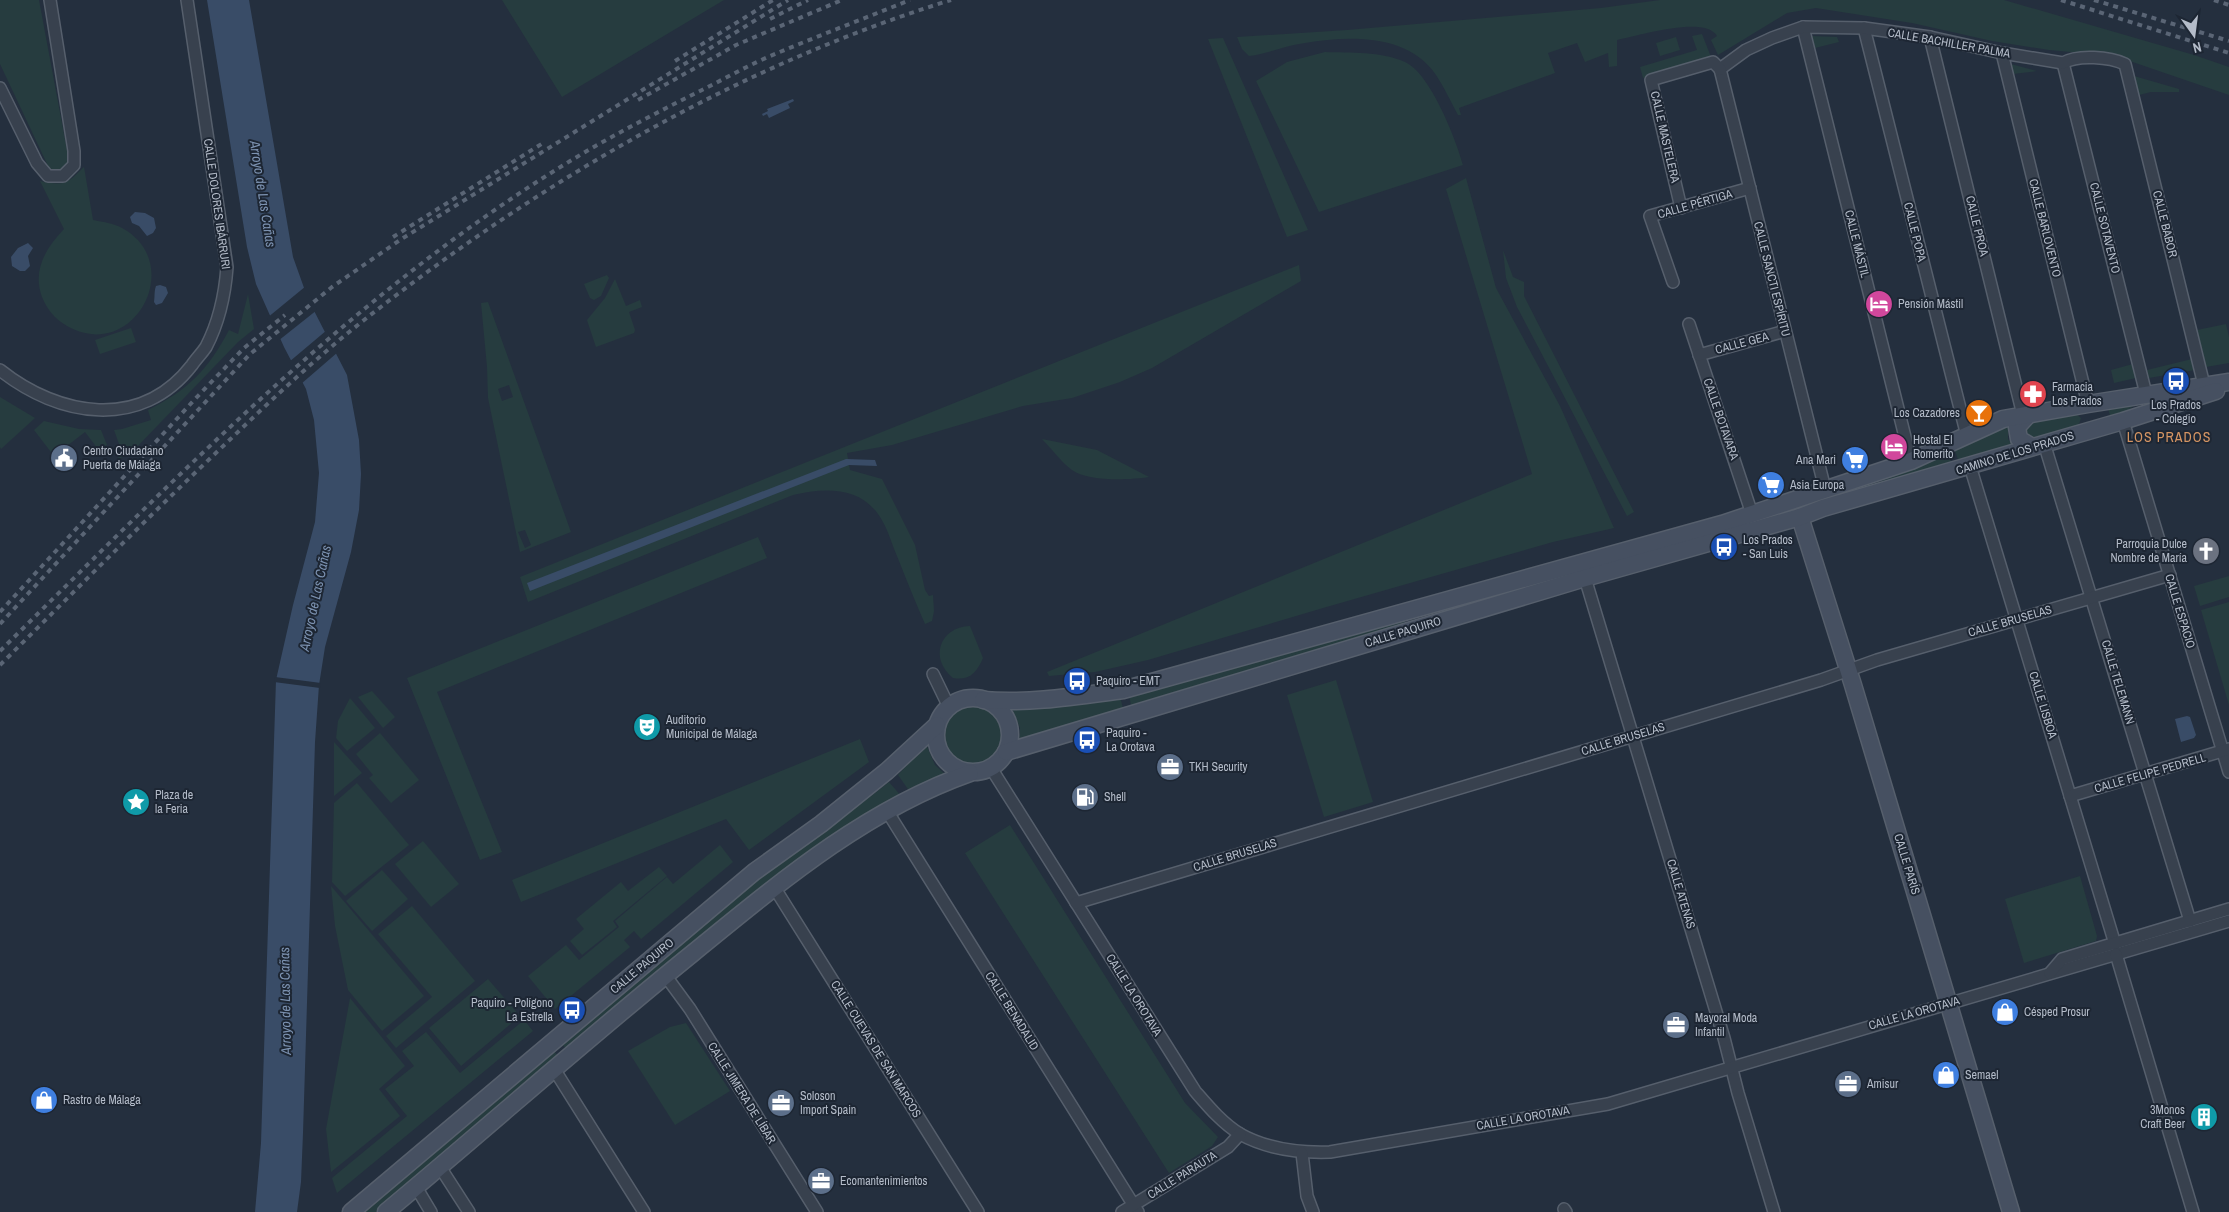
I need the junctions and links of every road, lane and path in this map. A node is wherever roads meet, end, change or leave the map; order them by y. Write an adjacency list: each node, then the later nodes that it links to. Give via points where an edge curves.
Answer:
1 (50, 0): 10 (street, via 74,151 74,165 63,176 48,176 37,163)
2 (187, 0): 17 (street, CALLE DOLORES IBÁRRURI, via 227,267 224,296 205,348 180,380 156,396 128,408 106,411 86,410 47,400 20,386)
3 (1803, 27): 4 (street, CALLE BACHILLER PALMA); 9 (street, CALLE BACHILLER PALMA, via 1746,50); 28 (street, CALLE MÁSTIL)
4 (1864, 28): 5 (street, CALLE BACHILLER PALMA); 26 (street, CALLE POPA)
5 (1930, 37): 6 (street, CALLE BACHILLER PALMA); 23 (street, CALLE PROA)
6 (2002, 53): 7 (street, CALLE BACHILLER PALMA); 22 (street, CALLE BARLOVENTO)
7 (2063, 63): 8 (street, CALLE BACHILLER PALMA, via 2070,59 2113,58); 21 (street, CALLE SOTAVENTO)
8 (2126, 64): 19 (street, CALLE BABOR)
9 (1720, 68): 11 (street, CALLE SANCTI ESPÍRITU); 12 (street, CALLE MASTELERA, via 1713,62 1651,80)
10 (0, 88)
11 (1750, 188): 12 (street, CALLE PÉRTIGA); 15 (street, CALLE SANCTI ESPÍRITU)
12 (1682, 208): 13 (street, CALLE PÉRTIGA, via 1650,216)
13 (1674, 282)
14 (1689, 324): 16 (street, CALLE BOTAVARA)
15 (1785, 331): 16 (street, CALLE GEA); 30 (street, CALLE SANCTI ESPÍRITU)
16 (1699, 355): 32 (street, CALLE BOTAVARA)
17 (0, 370)
18 (2229, 382): 19 (main road)
19 (2204, 385): 21 (main road)
20 (2229, 386): 24 (main road, CAMINO DE LOS PRADOS)
21 (2146, 394): 22 (main road)
22 (2081, 405): 23 (main road); 25 (main road, via 2087,423)
23 (2026, 414): 26 (main road, via 2003,419); 27 (main road, via 2017,427 2019,439)
24 (2123, 421): 25 (main road, CAMINO DE LOS PRADOS); 34 (street, CALLE ESPACIO)
25 (2081, 433): 27 (main road, CAMINO DE LOS PRADOS)
26 (1967, 436): 28 (main road)
27 (2038, 445): 29 (main road, CAMINO DE LOS PRADOS); 36 (street, CALLE TELEMANN)
28 (1911, 461): 30 (main road)
29 (1970, 466): 33 (main road, CAMINO DE LOS PRADOS, via 1823,508); 37 (street, CALLE LISBOA)
30 (1823, 490): 31 (main road); 33 (main road)
31 (1773, 507): 32 (main road, CALLE PAQUIRO); 33 (main road)
32 (1752, 514): 40 (main road, CALLE PAQUIRO, via 1124,690 1048,700)
33 (1800, 518): 35 (main road, CALLE PAQUIRO); 38 (main road, CALLE PARÍS)
34 (2170, 575): 36 (street, CALLE BRUSELAS); 44 (street, CALLE ESPACIO)
35 (1585, 578): 43 (street, CALLE ATENAS); 45 (main road, CALLE PAQUIRO)
36 (2092, 598): 37 (street, CALLE BRUSELAS); 49 (street, CALLE TELEMANN)
37 (2017, 620): 38 (street, CALLE BRUSELAS); 50 (street, CALLE LISBOA)
38 (1849, 670): 43 (street, CALLE BRUSELAS); 59 (main road, CALLE PARÍS)
39 (933, 674): 41 (street)
40 (983, 700): 41 (main road, via 969,698); 45 (main road, via 994,704 1009,726)
41 (949, 707): 42 (main road)
42 (937, 725): 48 (main road, via 936,742 942,757 954,768); 67 (main road, CALLE PAQUIRO, via 887,771 754,872)
43 (1634, 736): 53 (street, CALLE BRUSELAS); 60 (street, CALLE ATENAS)
44 (2226, 750): 47 (street, CALLE ESPACIO); 49 (street, CALLE FELIPE PEDRELL)
45 (1006, 752): 46 (main road)
46 (992, 768): 48 (main road); 53 (street, CALLE LA OROTAVA)
47 (2229, 772)
48 (970, 773): 51 (main road, CALLE PAQUIRO)
49 (2146, 774): 50 (street, CALLE FELIPE PEDRELL); 55 (street, CALLE TELEMANN)
50 (2070, 796): 57 (street, CALLE LISBOA)
51 (887, 811): 52 (main road, CALLE PAQUIRO); 66 (street, CALLE BENADALID)
52 (774, 887): 58 (main road, CALLE PAQUIRO); 73 (street, CALLE CUEVAS DE SAN MARCOS)
53 (1076, 903): 62 (street, CALLE LA OROTAVA, via 1195,1091 1215,1114)
54 (2229, 909): 55 (street)
55 (2190, 921): 57 (street)
56 (2229, 921): 57 (street)
57 (2115, 949): 59 (street, CALLE LA OROTAVA, via 2062,959 2050,973); 78 (street, CALLE LISBOA)
58 (665, 975): 61 (main road, CALLE PAQUIRO); 72 (street, CALLE JIMERA DE LÍBAR)
59 (1949, 1003): 60 (street, CALLE LA OROTAVA); 77 (main road, CALLE PARÍS)
60 (1732, 1067): 63 (street, CALLE LA OROTAVA, via 1608,1104 1330,1152); 76 (street, CALLE ATENAS)
61 (554, 1069): 64 (main road, CALLE PAQUIRO); 71 (street)
62 (1240, 1134): 63 (street, CALLE LA OROTAVA); 66 (street, CALLE PARAUTA, via 1228,1147)
63 (1302, 1153): 75 (street, via 1307,1196)
64 (440, 1167): 65 (main road, CALLE PAQUIRO); 70 (street)
65 (416, 1187): 68 (main road, CALLE PAQUIRO); 69 (street)
66 (1136, 1208): 74 (street, CALLE PARAUTA)
67 (351, 1212)
68 (386, 1212)
69 (431, 1212)
70 (469, 1212)
71 (644, 1212)
72 (817, 1212)
73 (978, 1212)
74 (1122, 1212)
75 (1313, 1212)
76 (1774, 1212)
77 (2011, 1212)
78 (2193, 1212)

